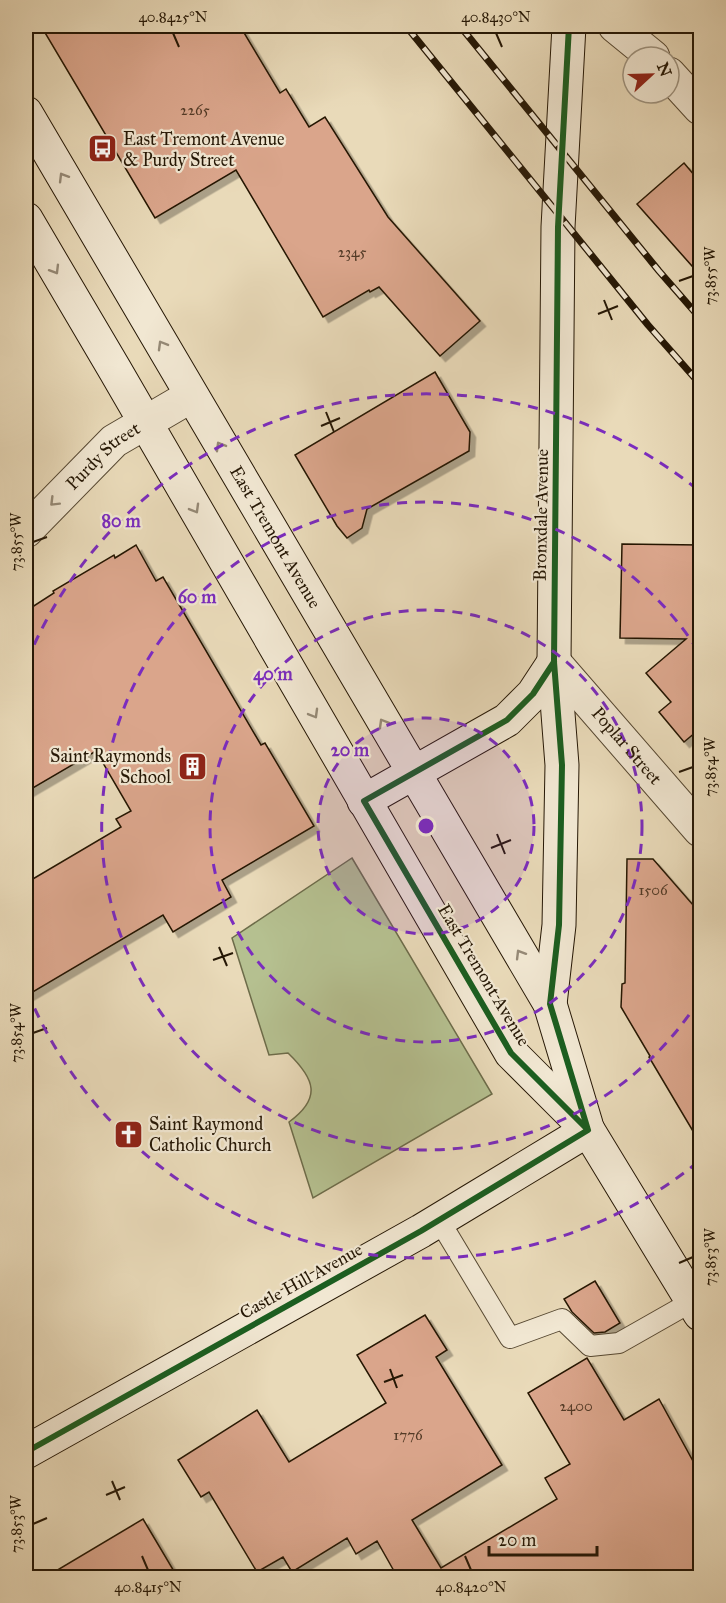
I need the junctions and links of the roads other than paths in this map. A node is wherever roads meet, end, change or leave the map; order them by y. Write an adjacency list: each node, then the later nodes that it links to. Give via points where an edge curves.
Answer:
1 (569, 26): 11 (main road, Bronxdale Avenue, via 558,227)
2 (615, 26): 3 (main road)
3 (638, 45)
4 (681, 87): 5 (main road)
5 (700, 108)
6 (26, 113): 8 (main road, East Tremont Avenue, one-way to 6)
7 (26, 219): 9 (main road, East Tremont Avenue, one-way to 9)
8 (191, 396): 9 (main road, Purdy Street); 12 (main road, East Tremont Avenue, one-way to 8)
9 (145, 422): 10 (main road, Purdy Street, one-way to 10, via 114,441); 13 (main road, East Tremont Avenue, one-way to 13)
10 (26, 531)
11 (554, 662): 12 (main road, via 533,694 507,720); 14 (main road, Poplar Street); 15 (main road, Bronxdale Avenue, via 562,765 559,925)
12 (413, 773): 13 (main road); 15 (main road, East Tremont Avenue, one-way to 12)
13 (364, 801): 16 (main road, East Tremont Avenue, via 511,1053)
14 (700, 830)
15 (550, 1005): 16 (main road, East Tremont Avenue)
16 (588, 1130): 17 (main road, Castle Hill Avenue); 18 (main road, East Tremont Avenue)
17 (439, 1220): 18 (lane, via 510,1338 562,1319 590,1346 619,1343); 19 (main road, Castle Hill Avenue)
18 (697, 1308)
19 (26, 1452)

